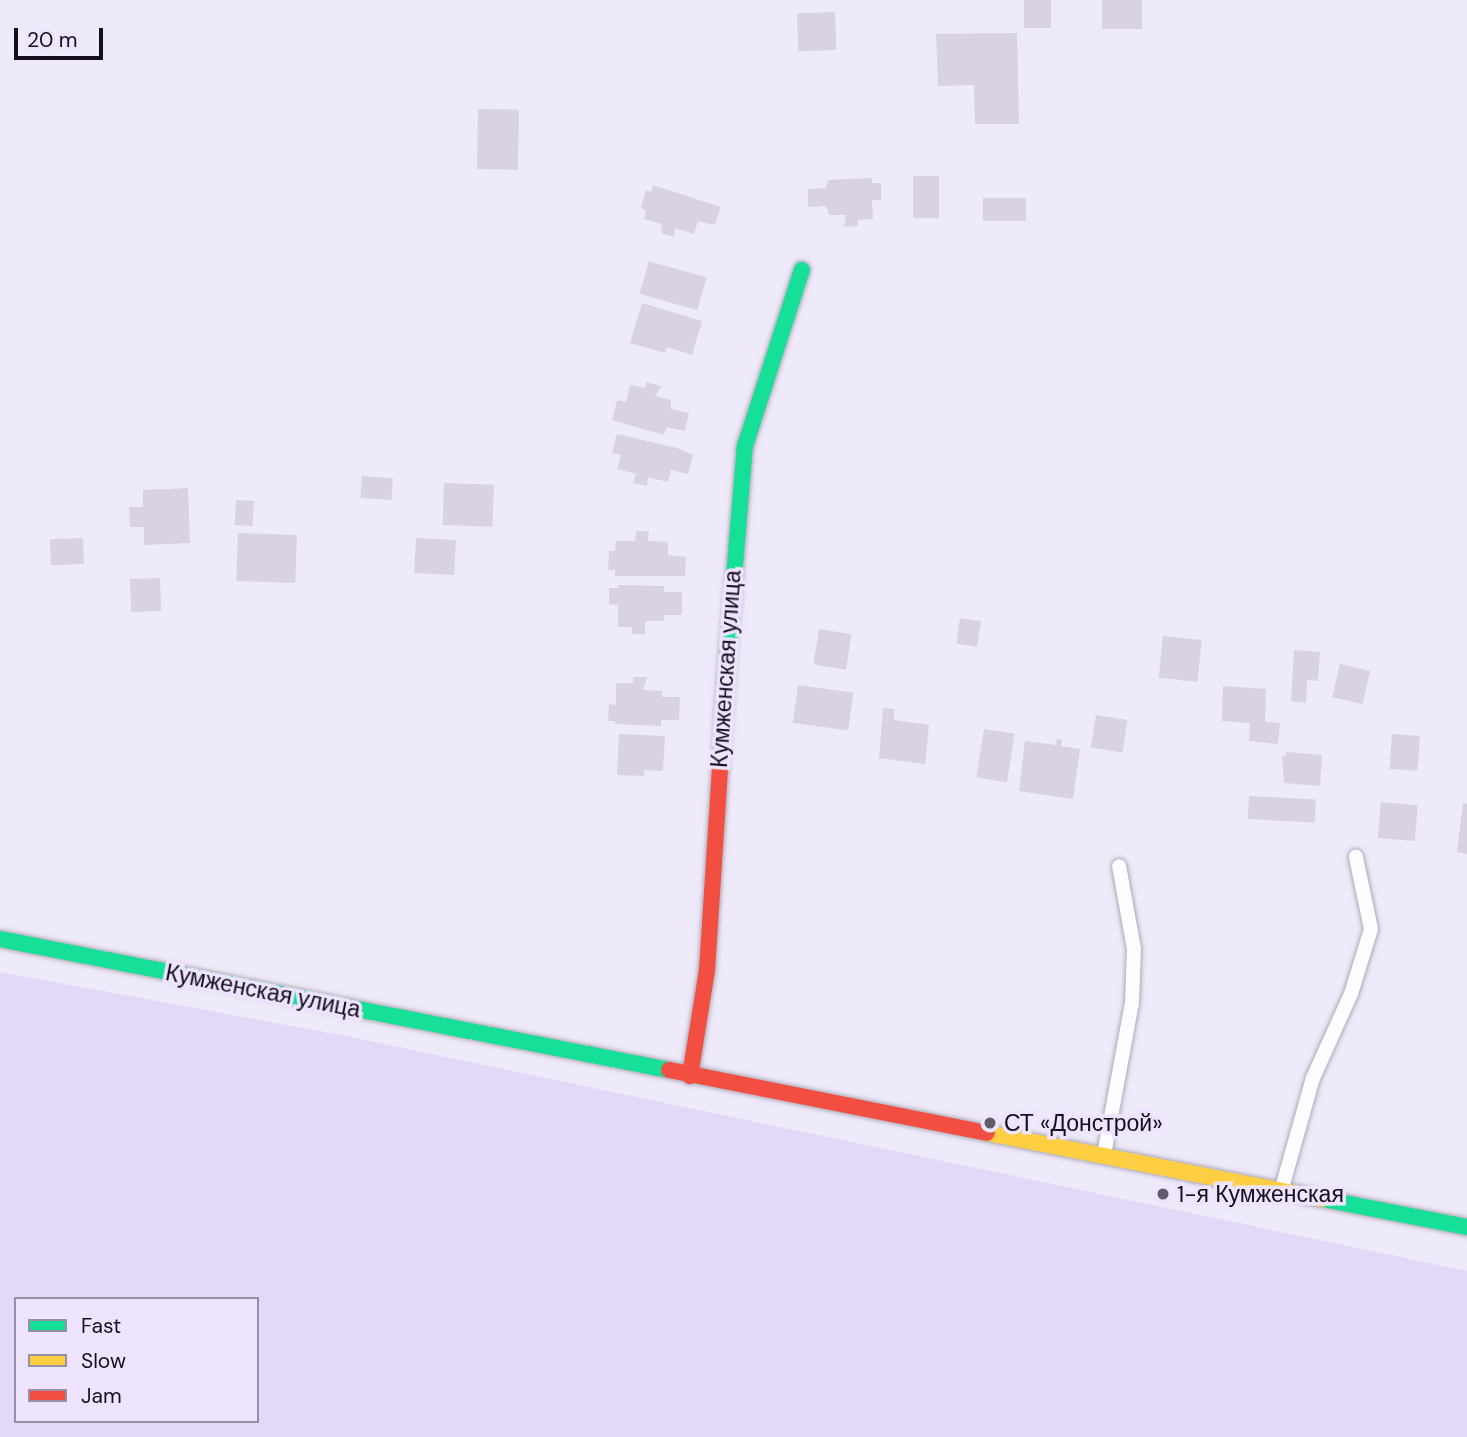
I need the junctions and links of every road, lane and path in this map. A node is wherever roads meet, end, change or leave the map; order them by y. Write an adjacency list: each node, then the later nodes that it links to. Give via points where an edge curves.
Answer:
1 (802, 270): 5 (street, Кумженская улица, via 745,446 717,783 707,970)
2 (1356, 857): 7 (lane, via 1371,929 1351,994 1313,1078)
3 (1119, 866): 6 (lane, via 1135,949 1132,1003)
4 (0, 939): 5 (street, Кумженская улица)
5 (690, 1076): 6 (street, Кумженская улица)
6 (1104, 1156): 7 (street, Кумженская улица)
7 (1281, 1191): 8 (street, Кумженская улица)
8 (1467, 1227)

